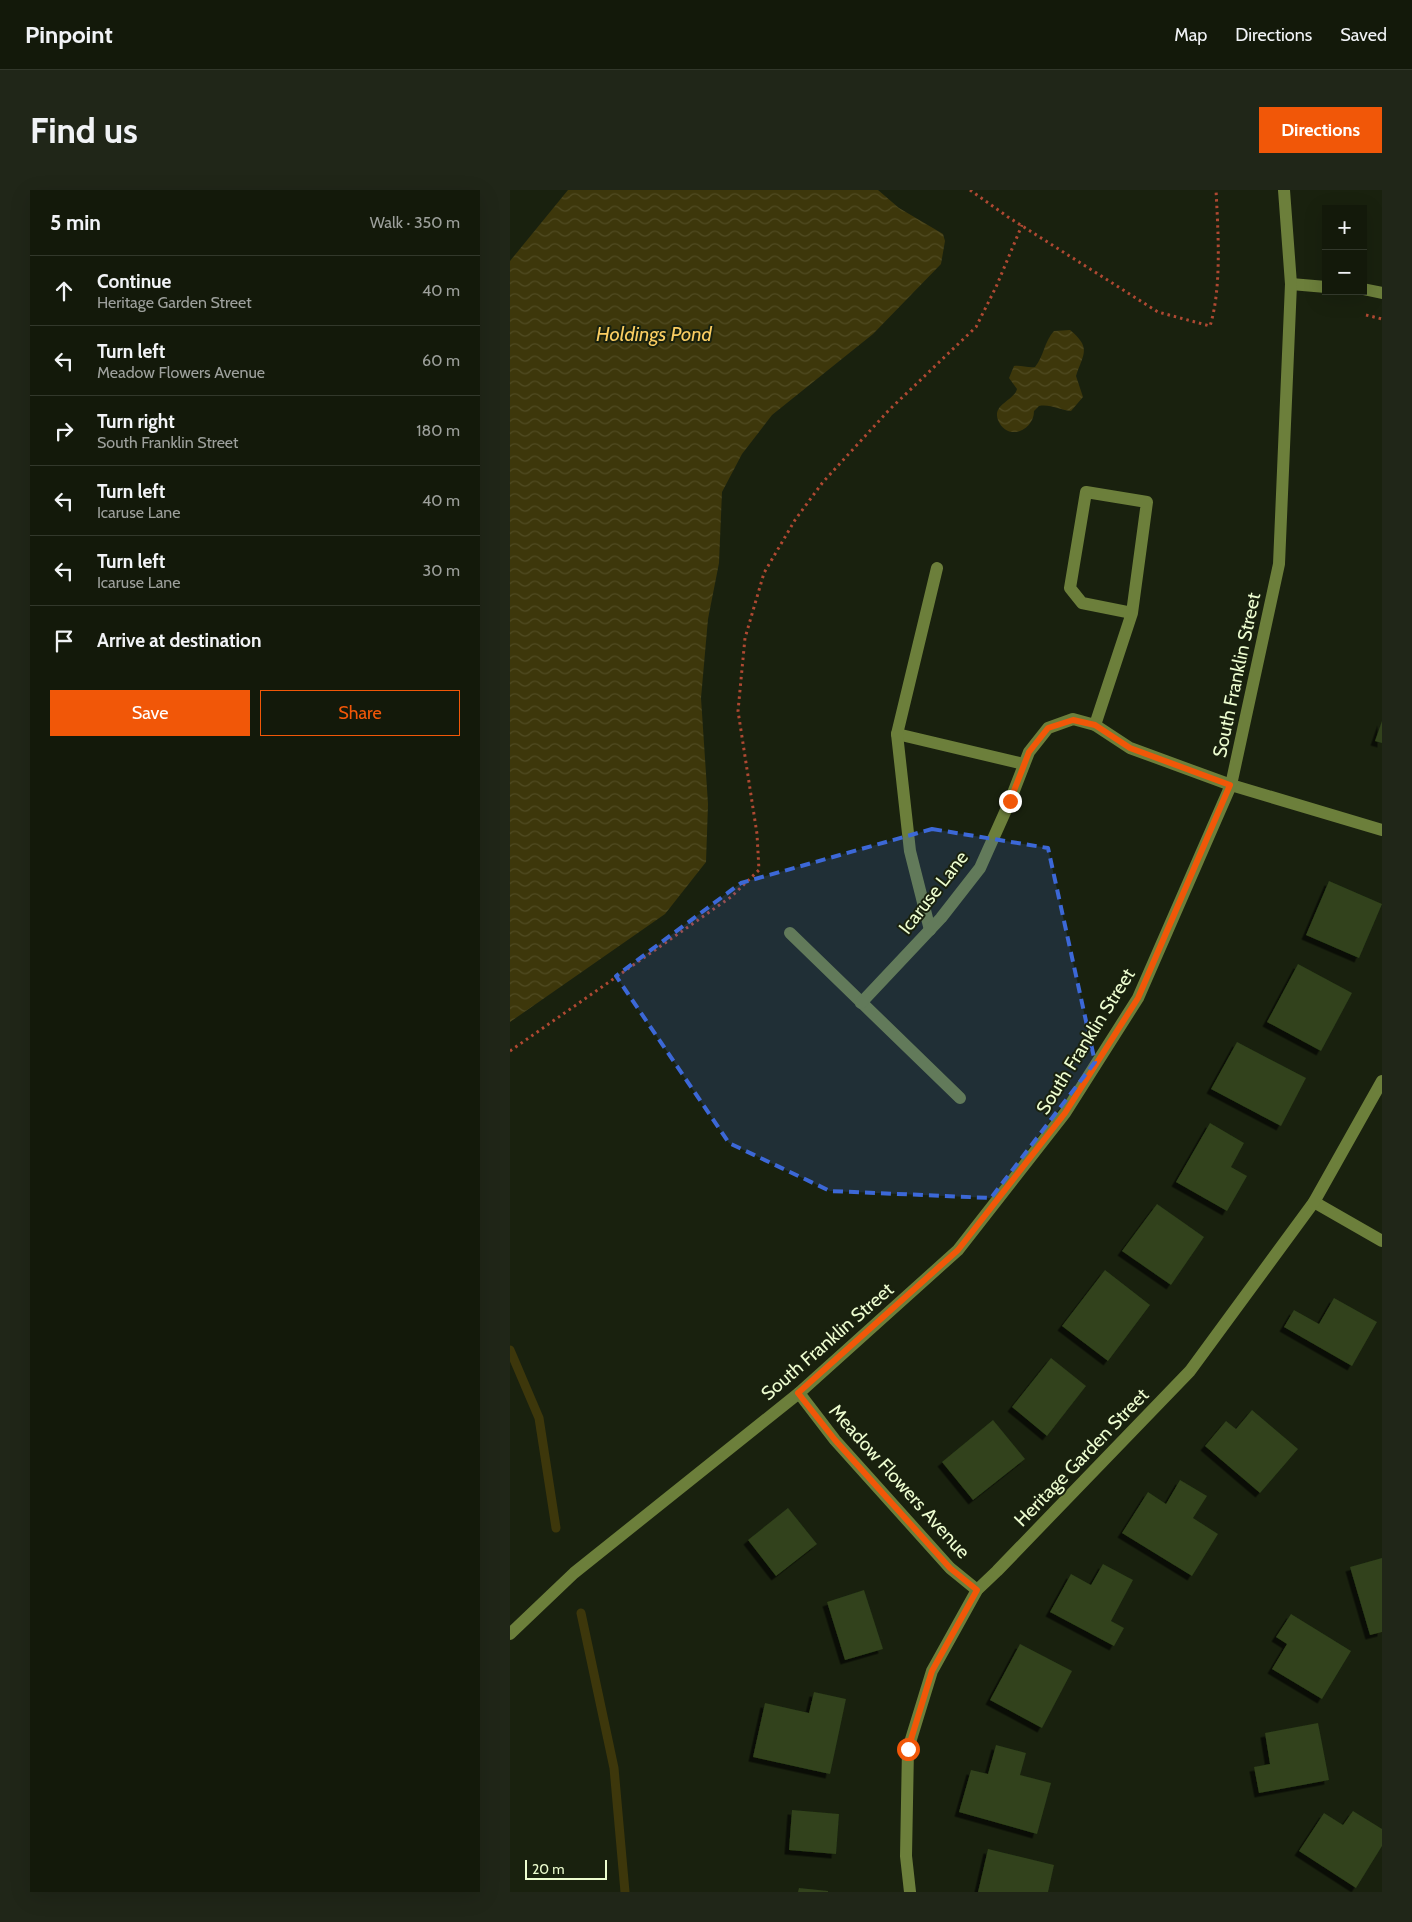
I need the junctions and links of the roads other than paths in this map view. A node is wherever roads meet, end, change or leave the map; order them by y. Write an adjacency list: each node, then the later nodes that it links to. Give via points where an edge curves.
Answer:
1 (1284, 190): 2 (street, South Franklin Street)
2 (1291, 284): 3 (street); 11 (street, South Franklin Street, via 1279,564)
3 (1322, 287)
4 (1367, 290): 5 (street)
5 (1382, 293)
6 (937, 568): 9 (street)
7 (1132, 613): 7 (street, via 1147,502 1086,492 1070,588 1082,603); 8 (street)
8 (1095, 725): 10 (street, Icaruse Lane, via 1073,720 1048,728); 11 (street, Icaruse Lane, via 1130,748)
9 (897, 734): 10 (street); 13 (street, via 910,851)
10 (1024, 764): 13 (street, Icaruse Lane, via 980,868)
11 (1230, 785): 12 (street, Icaruse Lane); 20 (street, South Franklin Street, via 1138,998 1065,1113 958,1250)
12 (1382, 830)
13 (930, 930): 15 (street, Icaruse Lane)
14 (790, 934): 15 (street)
15 (861, 1003): 17 (street)
16 (1382, 1081): 18 (street, Heritage Garden Street)
17 (960, 1098)
18 (1314, 1202): 19 (street); 21 (street, Heritage Garden Street, via 1190,1371)
19 (1382, 1242)
20 (798, 1393): 21 (street, Meadow Flowers Avenue, via 835,1440 950,1568); 22 (street, South Franklin Street, via 574,1573)
21 (977, 1590): 23 (street, Heritage Garden Street, via 932,1671 908,1749 906,1856)
22 (510, 1634)
23 (910, 1892)

